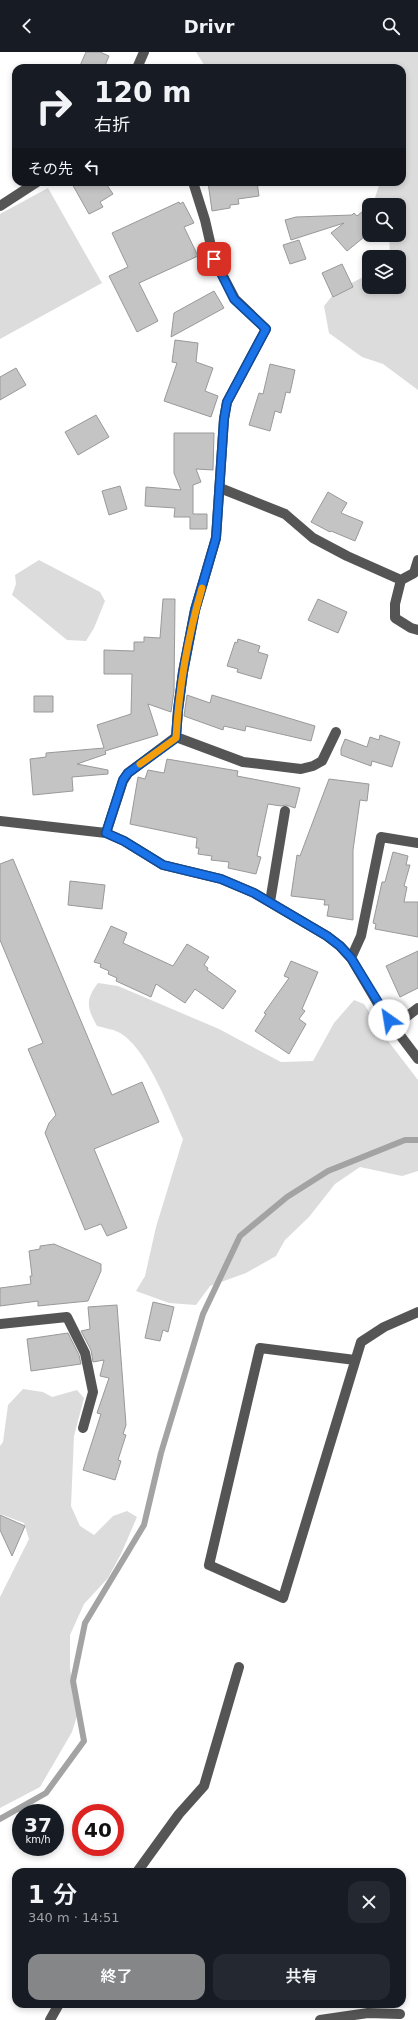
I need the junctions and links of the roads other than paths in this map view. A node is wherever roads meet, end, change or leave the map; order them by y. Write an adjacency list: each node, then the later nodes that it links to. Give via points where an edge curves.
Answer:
1 (144, 52): 2 (street)
2 (139, 64)
3 (31, 186): 5 (street)
4 (194, 186): 6 (street, via 214,259 234,299 266,329 227,402)
5 (0, 206)
6 (220, 488): 8 (street, via 285,514 313,538); 11 (street, via 216,538 195,610 183,672)
7 (418, 560): 8 (street, via 414,573)
8 (401, 580): 9 (street, via 395,604 395,618)
9 (418, 630)
10 (336, 732): 11 (street, via 322,761 301,769 243,762)
11 (176, 738): 14 (street, via 128,773 123,780)
12 (285, 811): 16 (street)
13 (0, 821): 14 (street)
14 (106, 833): 16 (street, via 163,865 221,879)
15 (418, 843): 17 (street, via 380,837 361,936)
16 (270, 902): 17 (street, via 327,936)
17 (351, 958): 19 (street)
18 (418, 1008): 19 (street)
19 (393, 1027): 20 (street)
20 (418, 1058)
21 (418, 1312): 23 (street, via 384,1327 361,1342)
22 (0, 1324): 24 (street, via 67,1317 85,1353 92,1392)
23 (355, 1360): 23 (street, via 283,1598 209,1564 260,1348)
24 (83, 1428)
25 (239, 1667): 26 (street, via 204,1786 179,1814)
26 (141, 1868)
27 (57, 2008): 29 (street)
28 (400, 2014): 30 (street, via 368,2013)
29 (50, 2020)
30 (320, 2020)

